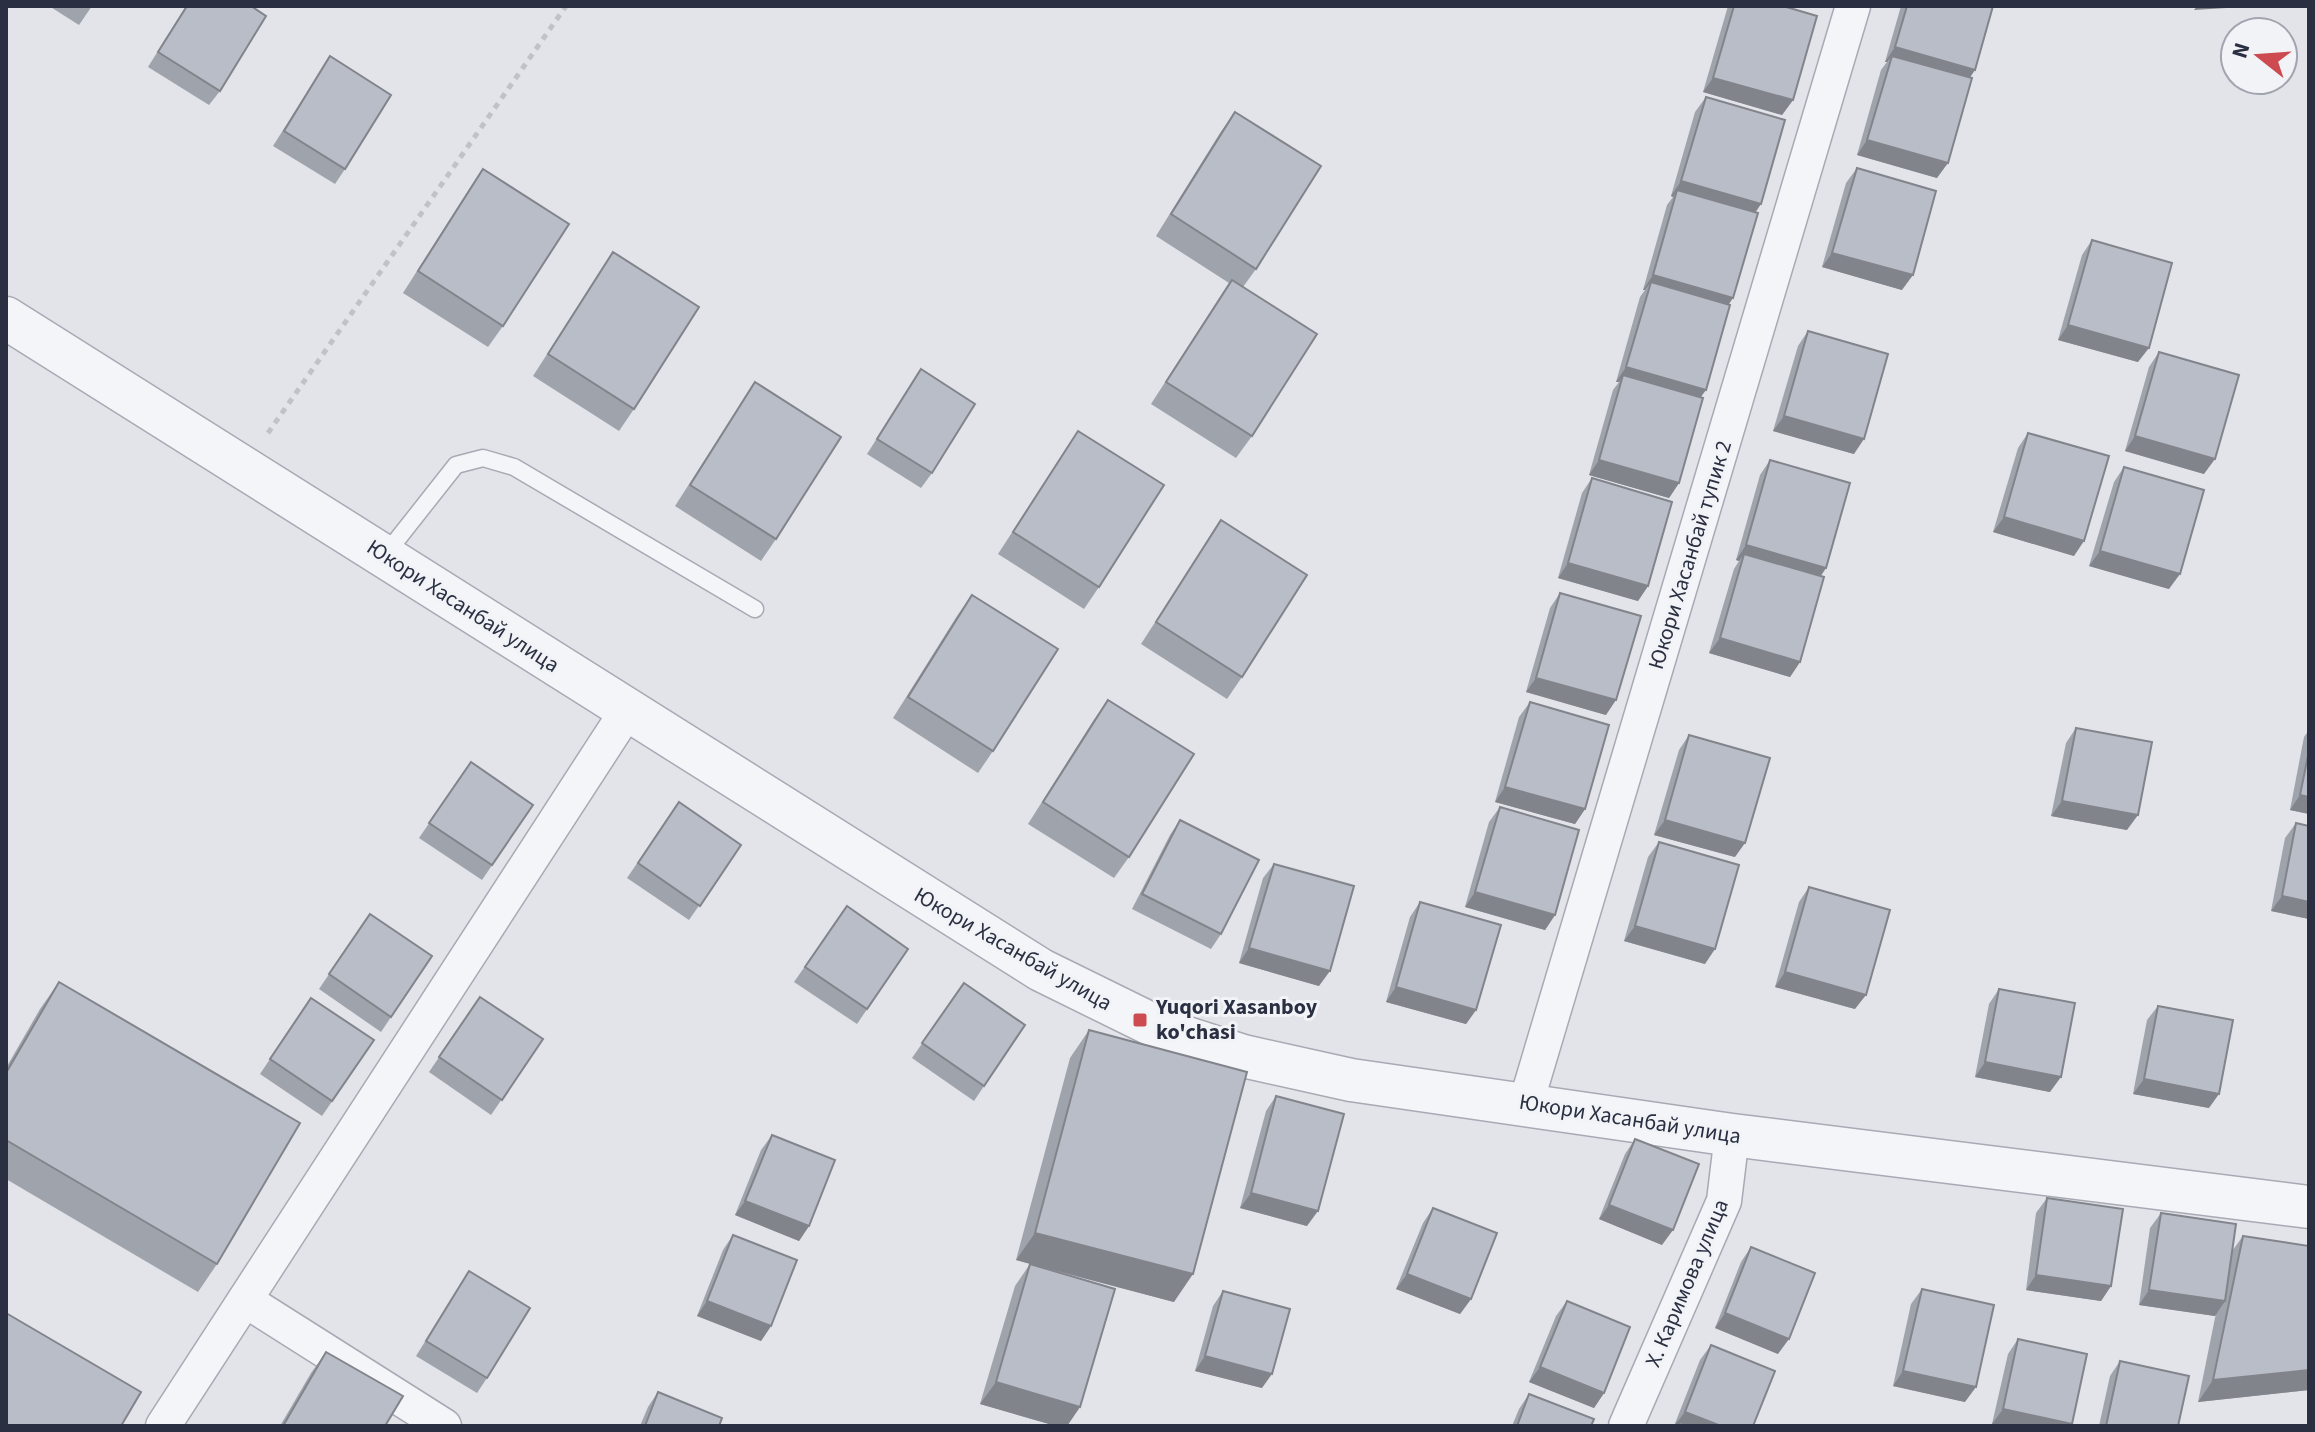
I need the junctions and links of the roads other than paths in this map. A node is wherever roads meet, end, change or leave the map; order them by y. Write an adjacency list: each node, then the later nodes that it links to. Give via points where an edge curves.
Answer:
1 (1853, 6): 6 (street, Юкори Хасанбай тупик 2)
2 (6, 318): 3 (street, Юкори Хасанбай улица)
3 (384, 556): 4 (lane, via 456,465 483,458 514,467); 5 (street, Юкори Хасанбай улица)
4 (755, 609)
5 (627, 711): 6 (street, Юкори Хасанбай улица, via 1041,970 1165,1031 1298,1070); 9 (street)
6 (1526, 1103): 7 (street, Юкори Хасанбай улица)
7 (1732, 1135): 8 (street, Юкори Хасанбай улица); 12 (street, Х. Каримова улица, via 1724,1201)
8 (2309, 1207)
9 (245, 1300): 10 (street); 11 (street)
10 (163, 1426)
11 (444, 1426)
12 (1626, 1426)

